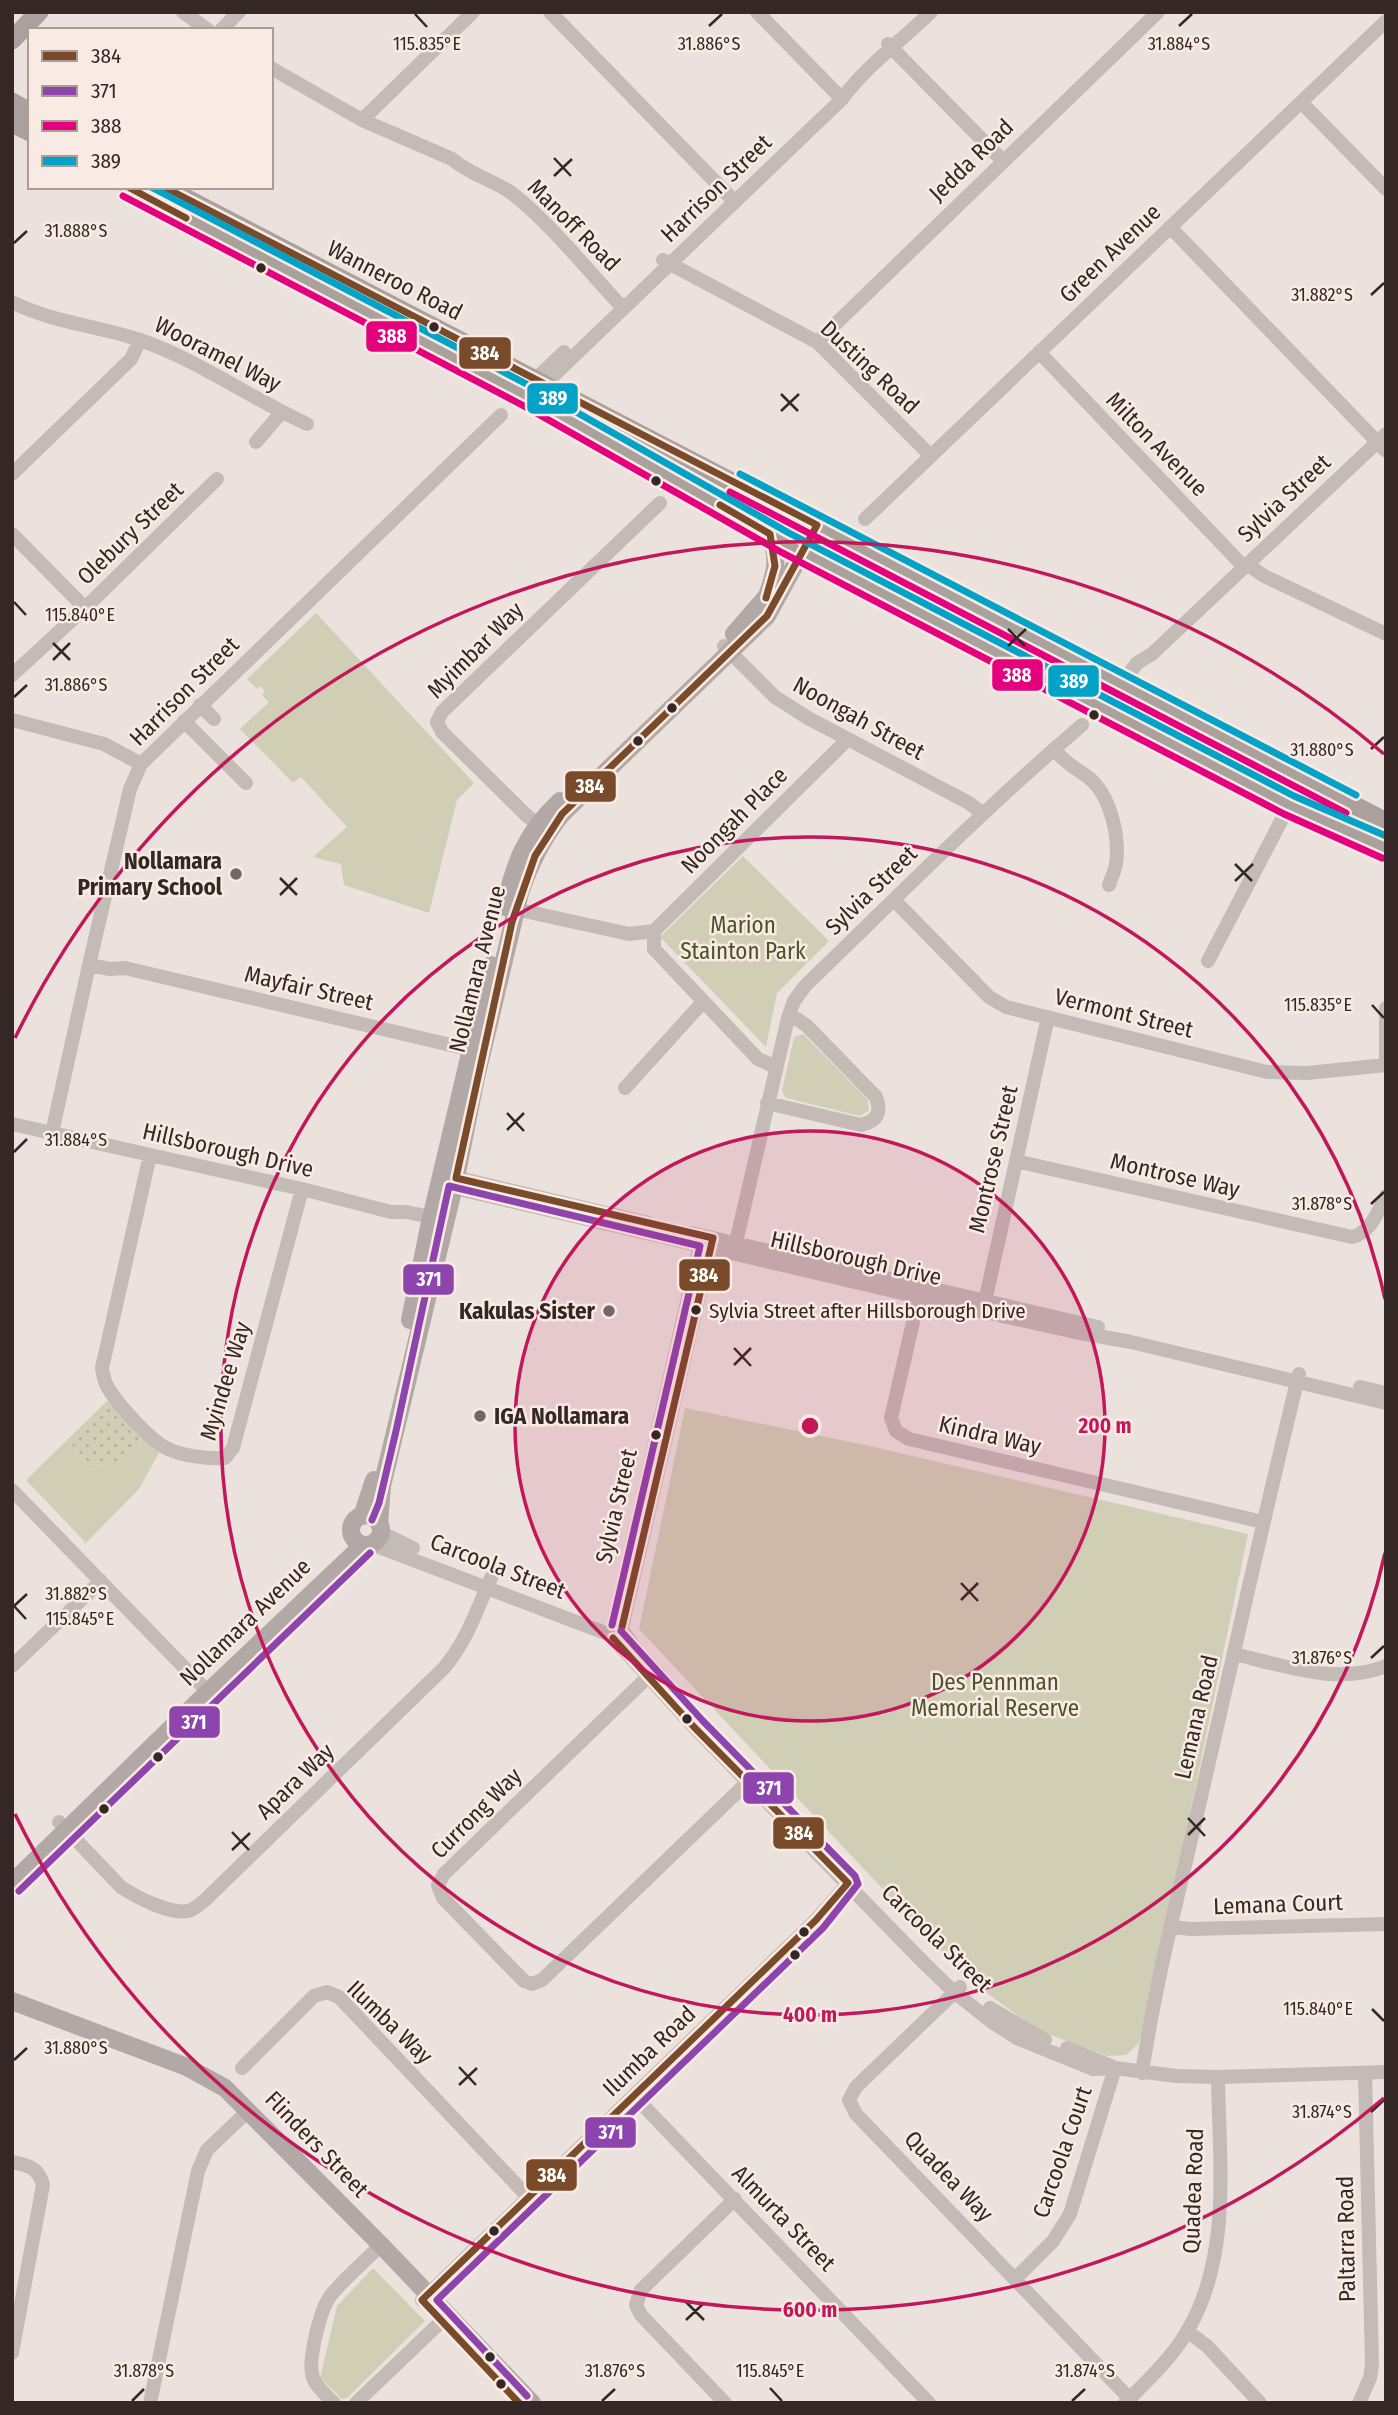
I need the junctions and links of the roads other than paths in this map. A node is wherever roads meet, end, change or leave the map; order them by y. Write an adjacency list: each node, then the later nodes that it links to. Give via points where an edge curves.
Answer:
1 (39, 12): 13 (highway)
2 (184, 12): 11 (street)
3 (239, 12): 12 (street)
4 (473, 12): 20 (street)
5 (550, 12): 27 (street)
6 (757, 12): 16 (street)
7 (918, 12): 14 (street, Harrison Street)
8 (931, 12): 14 (street, Harrison Street)
9 (1158, 12): 23 (street, Jedda Road)
10 (1386, 21): 18 (street, Green Avenue)
11 (205, 28)
12 (223, 28)
13 (12, 40)
14 (890, 46): 16 (street, Harrison Street, via 850,76); 23 (street)
15 (273, 69): 20 (street, Manoff Road)
16 (838, 96): 27 (street, Harrison Street)
17 (12, 102): 19 (highway)
18 (1302, 103): 26 (street); 28 (street, Green Avenue)
19 (28, 111)
20 (362, 120): 31 (street, Manoff Road, via 499,175 523,193)
21 (12, 123): 22 (highway)
22 (28, 131)
23 (1003, 162): 33 (street, Jedda Road)
24 (132, 189): 35 (highway, Wanneroo Road)
25 (168, 189): 35 (highway, Wanneroo Road)
26 (1386, 189)
27 (732, 198): 29 (street, Harrison Street)
28 (1170, 227): 34 (street, Green Avenue); 40 (street)
29 (666, 261): 31 (street, Harrison Street); 33 (street, Dusting Road)
30 (12, 302): 32 (street, Wooramel Way)
31 (623, 302): 35 (street, Harrison Street)
32 (140, 340): 36 (street, Wooramel Way); 42 (street, via 131,359)
33 (817, 342): 41 (street, Dusting Road)
34 (1039, 352): 41 (street, Green Avenue); 50 (street, Milton Avenue)
35 (538, 392): 46 (highway, Wanneroo Road); 48 (highway, Wanneroo Road)
36 (282, 412): 38 (street, Wooramel Way); 39 (street, Wooramel Way)
37 (501, 415): 59 (street, Harrison Street)
38 (307, 424)
39 (256, 442)
40 (1383, 443): 50 (street, Sylvia Street)
41 (931, 456): 45 (street, Green Avenue)
42 (12, 474)
43 (217, 479): 54 (street, Olebury Street)
44 (660, 503): 73 (street, Myimbar Way, via 442,712 437,722)
45 (865, 519)
46 (814, 524): 49 (main road, Nollamara Avenue); 58 (highway, Wanneroo Road)
47 (12, 534): 54 (street)
48 (770, 534): 49 (highway, Wanneroo Road); 53 (main road, via 776,565)
49 (799, 550): 51 (highway, Wanneroo Road); 52 (main road, Nollamara Avenue); 53 (main road, Nollamara Avenue)
50 (1245, 565): 55 (street, Milton Avenue); 58 (street, Sylvia Street, via 1137,663)
51 (833, 567): 52 (main road, via 807,567); 60 (highway, Wanneroo Road)
52 (787, 583): 56 (main road, Nollamara Avenue, via 767,616)
53 (767, 596): 56 (main road, Nollamara Avenue)
54 (85, 608): 57 (street, Olebury Street)
55 (1386, 634)
56 (727, 649): 65 (street, Noongah Street, via 775,697); 73 (main road, Nollamara Avenue)
57 (12, 675)
58 (1124, 686): 60 (street, Sylvia Street); 68 (highway, Wanneroo Road)
59 (200, 705): 61 (street); 63 (street, Harrison Street)
60 (1107, 711): 70 (highway, Wanneroo Road)
61 (214, 719)
62 (12, 720): 67 (street, via 104,744)
63 (184, 720): 67 (street, Harrison Street); 69 (street)
64 (1082, 725): 66 (street, Sylvia Street)
65 (847, 740): 71 (street, Noongah Street); 78 (street, Noongah Place)
66 (1054, 749): 71 (street, Sylvia Street); 75 (street, via 1100,790 1108,804 1117,848)
67 (141, 764): 79 (street, Harrison Street, via 130,789)
68 (1303, 779): 70 (street); 72 (highway, Wanneroo Road)
69 (246, 783)
70 (1289, 805): 74 (highway, Wanneroo Road); 80 (street)
71 (983, 814): 76 (street, Sylvia Street)
72 (1386, 822)
73 (542, 829): 77 (main road, Nollamara Avenue, via 528,839 512,875)
74 (1386, 848)
75 (1109, 885)
76 (894, 900): 83 (street, Vermont Street, via 989,997 1006,1007); 84 (street, Sylvia Street, via 805,986)
77 (511, 908): 78 (street, via 629,934); 85 (main road, Nollamara Avenue)
78 (654, 932): 81 (street, via 654,949)
79 (90, 958): 85 (street, Mayfair Street, via 110,969 125,968); 91 (street, Harrison Street)
80 (1208, 961)
81 (703, 1002): 87 (street, via 758,1059); 88 (street)
82 (1386, 1008): 86 (street)
83 (1048, 1017): 86 (street, Vermont Street, via 1268,1072); 93 (street, Montrose Street)
84 (788, 1018): 87 (street, Sylvia Street); 89 (street, via 807,1026 876,1097 878,1115 861,1125)
85 (476, 1051): 94 (main road, Nollamara Avenue)
86 (1386, 1065)
87 (776, 1067): 89 (street, Sylvia Street)
88 (625, 1088)
89 (767, 1103): 99 (street, Sylvia Street)
90 (12, 1124): 91 (street, Hillsborough Drive)
91 (52, 1133): 92 (street, Hillsborough Drive)
92 (150, 1155): 95 (street, Hillsborough Drive); 95 (street, Myindee Way, via 102,1368 114,1396 169,1449 225,1458 233,1448)
93 (1016, 1161): 96 (street, Montrose Way, via 1352,1237 1369,1227); 101 (street, Montrose Street)
94 (447, 1180): 97 (main road, Nollamara Avenue); 98 (street, Hillsborough Drive)
95 (302, 1189): 97 (street, Hillsborough Drive, via 391,1212 402,1220)
96 (1386, 1196)
97 (437, 1223): 105 (main road, Nollamara Avenue)
98 (706, 1241): 99 (street, Hillsborough Drive); 111 (street, Sylvia Street)
99 (735, 1248): 100 (street, Hillsborough Drive)
100 (920, 1291): 101 (street, Hillsborough Drive); 107 (street, Kindra Way, via 891,1418 896,1432 909,1440)
101 (984, 1305): 102 (street, Hillsborough Drive, via 1080,1323)
102 (1298, 1376): 103 (street, Hillsborough Drive); 104 (street, Hillsborough Drive); 107 (street, Lemana Road)
103 (1386, 1393)
104 (1386, 1403)
105 (391, 1431): 108 (main road, Nollamara Avenue); 108 (main road, Nollamara Avenue, via 362,1516 370,1516)
106 (12, 1490): 109 (street)
107 (1263, 1522): 112 (street, Lemana Road)
108 (369, 1536): 110 (street, Carcoola Street); 116 (main road, Nollamara Avenue)
109 (101, 1581): 113 (street); 116 (street)
110 (489, 1582): 111 (street, Carcoola Street); 118 (street, Apara Way, via 472,1626 444,1668 191,1910 180,1912 132,1895 110,1878)
111 (615, 1630): 115 (street, Carcoola Street, via 626,1654)
112 (1234, 1654): 114 (street, via 1330,1675); 123 (street, Lemana Road)
113 (12, 1666)
114 (1386, 1666)
115 (652, 1673): 117 (street, Carcoola Street); 117 (street, Currong Way, via 444,1874 439,1885 443,1898 532,1984 542,1980)
116 (205, 1688): 118 (main road, Nollamara Avenue)
117 (752, 1778): 121 (street, Carcoola Street)
118 (63, 1826): 119 (main road, Nollamara Avenue); 120 (main road, Nollamara Avenue)
119 (12, 1870)
120 (12, 1883)
121 (854, 1883): 124 (street, Carcoola Street); 133 (street, Ilumba Road)
122 (1386, 1924): 123 (street, Lemana Court)
123 (1171, 1927): 130 (street, Lemana Road)
124 (957, 1989): 128 (street, Carcoola Street, via 1017,2038 1093,2069); 139 (street, Quadea Way, via 856,2087 849,2100 856,2114)
125 (12, 2001): 134 (main road, Flinders Street, via 187,2067 225,2088)
126 (12, 2011): 134 (main road, Flinders Street, via 191,2078)
127 (242, 2068): 136 (street, Ilumba Way, via 314,1996 327,1992 339,1997)
128 (1115, 2068): 130 (street, Carcoola Street); 139 (street, Carcoola Court, via 1070,2214 1053,2241)
129 (1386, 2072): 131 (street, Carcoola Street)
130 (1142, 2073): 132 (street, Carcoola Street)
131 (1365, 2073): 132 (street, Carcoola Street); 153 (street, Paltarra Road, via 1371,2364)
132 (1218, 2077): 142 (street, Quadea Road, via 1220,2222 1207,2288)
133 (634, 2096): 136 (street, Ilumba Road); 137 (street, Almurta Street)
134 (246, 2112): 138 (main road, Flinders Street); 146 (street, via 207,2150 198,2171)
135 (12, 2162): 143 (street, via 33,2168 43,2185)
136 (529, 2198): 140 (street, Ilumba Road)
137 (735, 2199): 144 (street, Almurta Street); 151 (street, via 641,2290 636,2305)
138 (378, 2248): 140 (main road, Flinders Street); 147 (street, via 330,2297 322,2314 310,2365 316,2385)
139 (1016, 2278): 145 (street, Quadea Way)
140 (424, 2297): 141 (main road, Flinders Street)
141 (444, 2318): 148 (street); 149 (main road, Flinders Street); 150 (main road, Flinders Street)
142 (1187, 2331): 145 (street, Quadea Road); 152 (street)
143 (12, 2353)
144 (921, 2400)
145 (1127, 2401)
146 (150, 2403)
147 (334, 2403)
148 (356, 2403)
149 (519, 2403)
150 (531, 2403)
151 (725, 2403)
152 (1260, 2403)
153 (1359, 2403)

